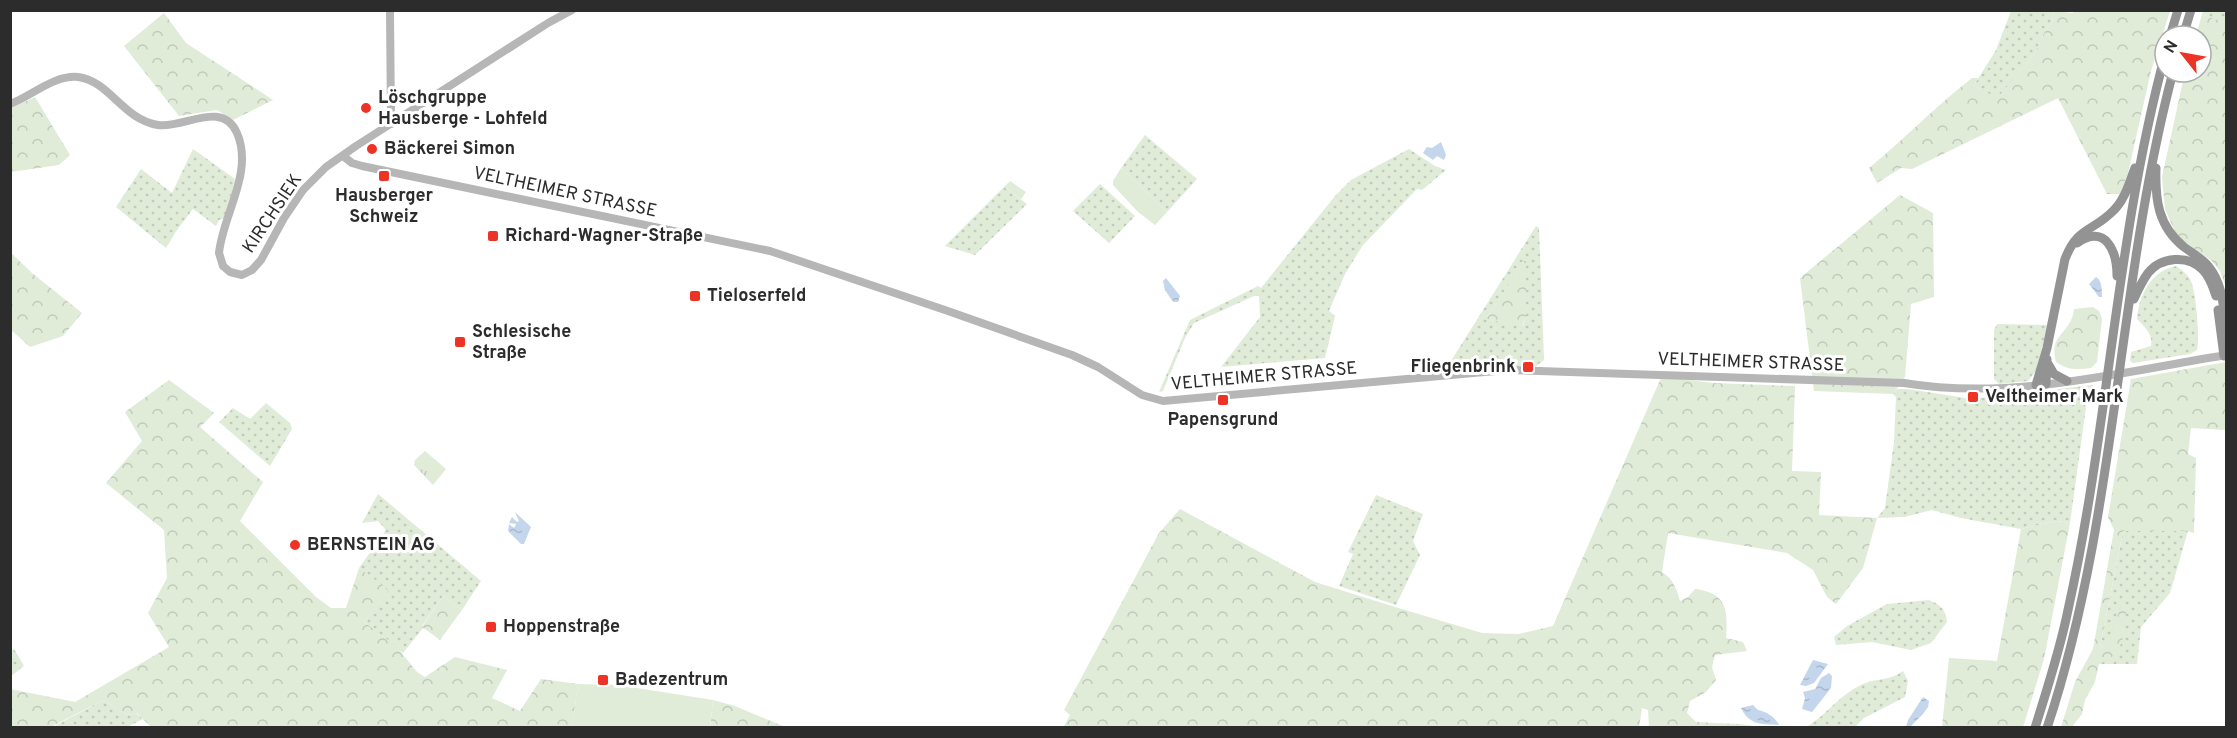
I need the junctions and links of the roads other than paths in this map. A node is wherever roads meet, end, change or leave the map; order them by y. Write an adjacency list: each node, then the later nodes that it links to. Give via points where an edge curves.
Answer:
1 (390, 10): 6 (main road)
2 (572, 10): 6 (main road, KIRCHSIEK)
3 (2158, 84): 8 (highway)
4 (2170, 84): 7 (highway)
5 (10, 104): 9 (main road, KIRCHSIEK, via 53,82 78,77 100,86 130,114 146,122 166,126 214,116 228,121 238,135 241,158 219,253 226,270 238,275 256,267 303,190)
6 (391, 124): 9 (main road, KIRCHSIEK)
7 (2157, 144): 12 (highway); 13 (highway, via 2155,189 2159,214 2170,234 2214,274)
8 (2143, 149): 10 (highway, via 2123,197 2107,216 2079,235); 11 (highway)
9 (343, 156): 18 (main road, VELTHEIMER STRASSE, via 362,166 770,251 1072,355 1142,395 1163,401 1507,370 1904,383 1957,389)
10 (2065, 259): 11 (highway, via 2084,238 2105,240 2117,261); 14 (highway)
11 (2116, 309): 19 (highway, via 2076,572)
12 (2128, 315): 15 (highway, via 2139,288 2156,266 2174,260 2189,261 2203,270 2217,297); 20 (highway, via 2090,563 2071,650)
13 (2226, 324)
14 (2047, 348): 16 (highway); 18 (highway)
15 (2225, 355): 17 (main road, VELTHEIMER STRASSE)
16 (2047, 362): 17 (highway, via 2054,374); 18 (highway)
17 (2067, 381): 18 (main road, VELTHEIMER STRASSE)
18 (2041, 384)
19 (2035, 728)
20 (2048, 728)

